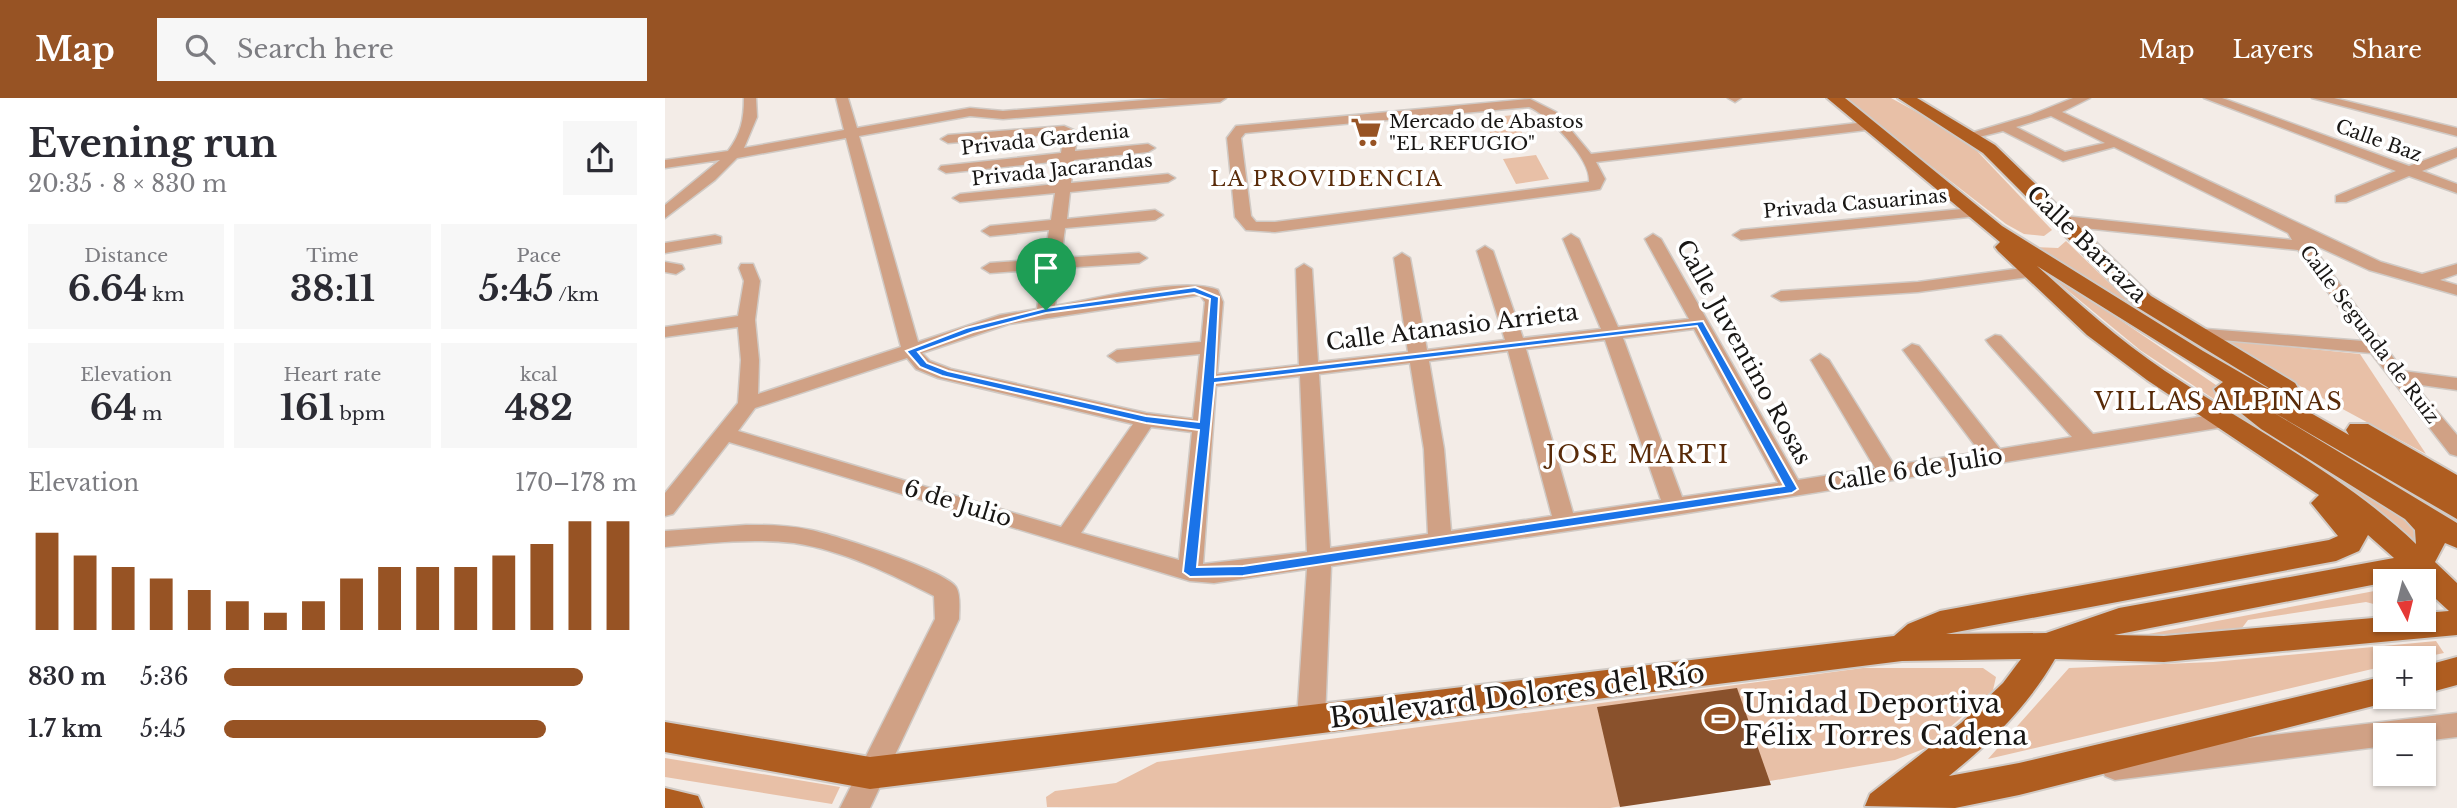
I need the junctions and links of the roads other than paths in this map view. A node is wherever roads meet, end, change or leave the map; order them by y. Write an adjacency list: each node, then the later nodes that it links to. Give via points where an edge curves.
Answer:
1 (750, 98): 21 (street, via 747,134)
2 (842, 98): 15 (street)
3 (1220, 98): 10 (street, via 982,116)
4 (1835, 98): 12 (main road)
5 (1906, 98): 16 (main road, Calle Barraza)
6 (2084, 98): 11 (street)
7 (2210, 98): 26 (street, Calle Baz)
8 (2318, 98): 9 (street)
9 (2341, 101): 14 (street)
10 (970, 105): 15 (street)
11 (2053, 112): 13 (street); 40 (street, Calle Segunda de Ruiz)
12 (1865, 126): 23 (street); 33 (main road)
13 (2004, 126): 16 (street); 18 (street, via 2063,157)
14 (2457, 132)
15 (853, 134): 21 (street); 68 (street)
16 (1971, 135): 35 (main road, Calle Barraza)
17 (948, 139): 22 (street, via 1069,130)
18 (2108, 146)
19 (1148, 148): 22 (street, Privada Gardenia)
20 (2457, 152): 26 (street)
21 (735, 154): 24 (street); 32 (street)
22 (1070, 154): 25 (street, Privada Gardenia); 29 (street)
23 (1587, 159): 23 (street, via 1598,179 1588,188 1275,228 1251,227 1243,217 1234,138 1241,129 1518,104 1542,106)
24 (665, 163)
25 (946, 169)
26 (2413, 173): 28 (street, Calle Baz); 31 (street)
27 (1168, 177): 29 (street, Privada Jacarandas)
28 (2457, 189)
29 (1064, 190): 30 (street, Privada Jacarandas); 36 (street)
30 (960, 198)
31 (2341, 199)
32 (665, 213)
33 (1973, 213): 37 (main road); 39 (street, Privada Casuarinas)
34 (1155, 215): 36 (street)
35 (2064, 221): 37 (main road, via 2065,233 2048,240 2023,239); 40 (street); 64 (main road, Calle Barraza)
36 (1059, 224): 38 (street); 48 (street)
37 (1995, 230): 52 (main road, via 2008,252); 64 (main road)
38 (990, 231)
39 (1741, 235)
40 (2299, 238): 54 (street); 66 (street, Calle Segunda de Ruiz)
41 (1570, 239): 61 (street)
42 (1653, 239): 59 (street, Calle Juventino Rosas)
43 (715, 240): 44 (street)
44 (665, 248)
45 (1485, 251): 63 (street)
46 (1139, 258): 48 (street)
47 (1402, 258): 70 (street)
48 (1055, 262): 49 (street); 57 (street)
49 (991, 268)
50 (1304, 269): 72 (street)
51 (2457, 269): 54 (street)
52 (2030, 272): 56 (street, via 1919,287); 78 (main road, via 2105,338)
53 (750, 274): 58 (street)
54 (2420, 280): 55 (street)
55 (2457, 290)
56 (1781, 296)
57 (1046, 310): 65 (street, via 1195,290 1212,294 1215,302); 68 (street, via 994,322)
58 (746, 320): 60 (street); 76 (street)
59 (1700, 323): 61 (street, Calle Atanasio Arrieta); 87 (street, Calle Juventino Rosas)
60 (665, 332)
61 (1612, 333): 63 (street, Calle Atanasio Arrieta); 88 (street)
62 (1996, 340): 81 (street)
63 (1515, 344): 70 (street, Calle Atanasio Arrieta); 92 (street)
64 (2194, 345): 66 (street); 86 (main road); 90 (main road, via 2227,390 2270,423); 91 (main road)
65 (1211, 347): 69 (street); 74 (street)
66 (2377, 348): 73 (street, Calle Segunda de Ruiz)
67 (1913, 350): 84 (street)
68 (911, 351): 76 (street); 77 (street, via 923,365 945,374)
69 (1117, 356)
70 (1418, 356): 72 (street, Calle Atanasio Arrieta); 96 (street, via 1434,449)
71 (1820, 360): 85 (street)
72 (1310, 369): 74 (street, Calle Atanasio Arrieta); 97 (street)
73 (2397, 376): 75 (street); 82 (street, Calle Segunda de Ruiz)
74 (1210, 381): 79 (street)
75 (2457, 384)
76 (748, 404): 80 (street)
77 (1146, 420): 79 (street); 93 (street)
78 (2224, 420): 81 (street, Calle 6 de Julio); 83 (main road)
79 (1203, 427): 99 (street)
80 (725, 434): 89 (street); 93 (street, 6 de Julio)
81 (2088, 442): 84 (street, Calle 6 de Julio)
82 (2457, 449)
83 (2271, 450): 98 (main road, via 2341,497); 103 (main road, via 2346,524 2354,535 2349,544 1940,624 1919,633)
84 (1994, 456): 85 (street, Calle 6 de Julio)
85 (1888, 473): 87 (street, Calle 6 de Julio)
86 (2457, 487)
87 (1792, 489): 88 (street, Calle 6 de Julio)
88 (1675, 507): 92 (street, Calle 6 de Julio)
89 (665, 508)
90 (2411, 508): 94 (main road); 98 (main road, via 2429,527 2432,538 2431,549)
91 (2457, 509)
92 (1565, 523): 96 (street, Calle 6 de Julio)
93 (1066, 537): 99 (street, 6 de Julio)
94 (2457, 537)
95 (665, 539): 110 (street, via 796,535 946,591 947,619)
96 (1440, 542): 97 (street, Calle 6 de Julio)
97 (1319, 561): 99 (street, Calle 6 de Julio, via 1223,573); 107 (street)
98 (2417, 565): 100 (main road); 102 (main road, via 2119,620)
99 (1190, 572)
100 (2457, 602)
101 (2457, 624): 102 (main road, Boulevard Dolores del Río, via 2164,649)
102 (2046, 646): 103 (main road, Boulevard Dolores del Río); 113 (main road, via 2035,669 1980,727)
103 (1902, 648): 107 (main road, Boulevard Dolores del Río)
104 (2457, 671): 105 (main road)
105 (2436, 677)
106 (2373, 693): 111 (main road)
107 (1311, 719): 110 (main road, Boulevard Dolores del Río)
108 (2457, 725): 111 (street)
109 (665, 737): 110 (main road, Boulevard Dolores del Río)
110 (870, 773): 115 (street)
111 (2019, 779): 113 (main road)
112 (665, 805): 114 (main road)
113 (1875, 807)
114 (685, 808)
115 (855, 808)

